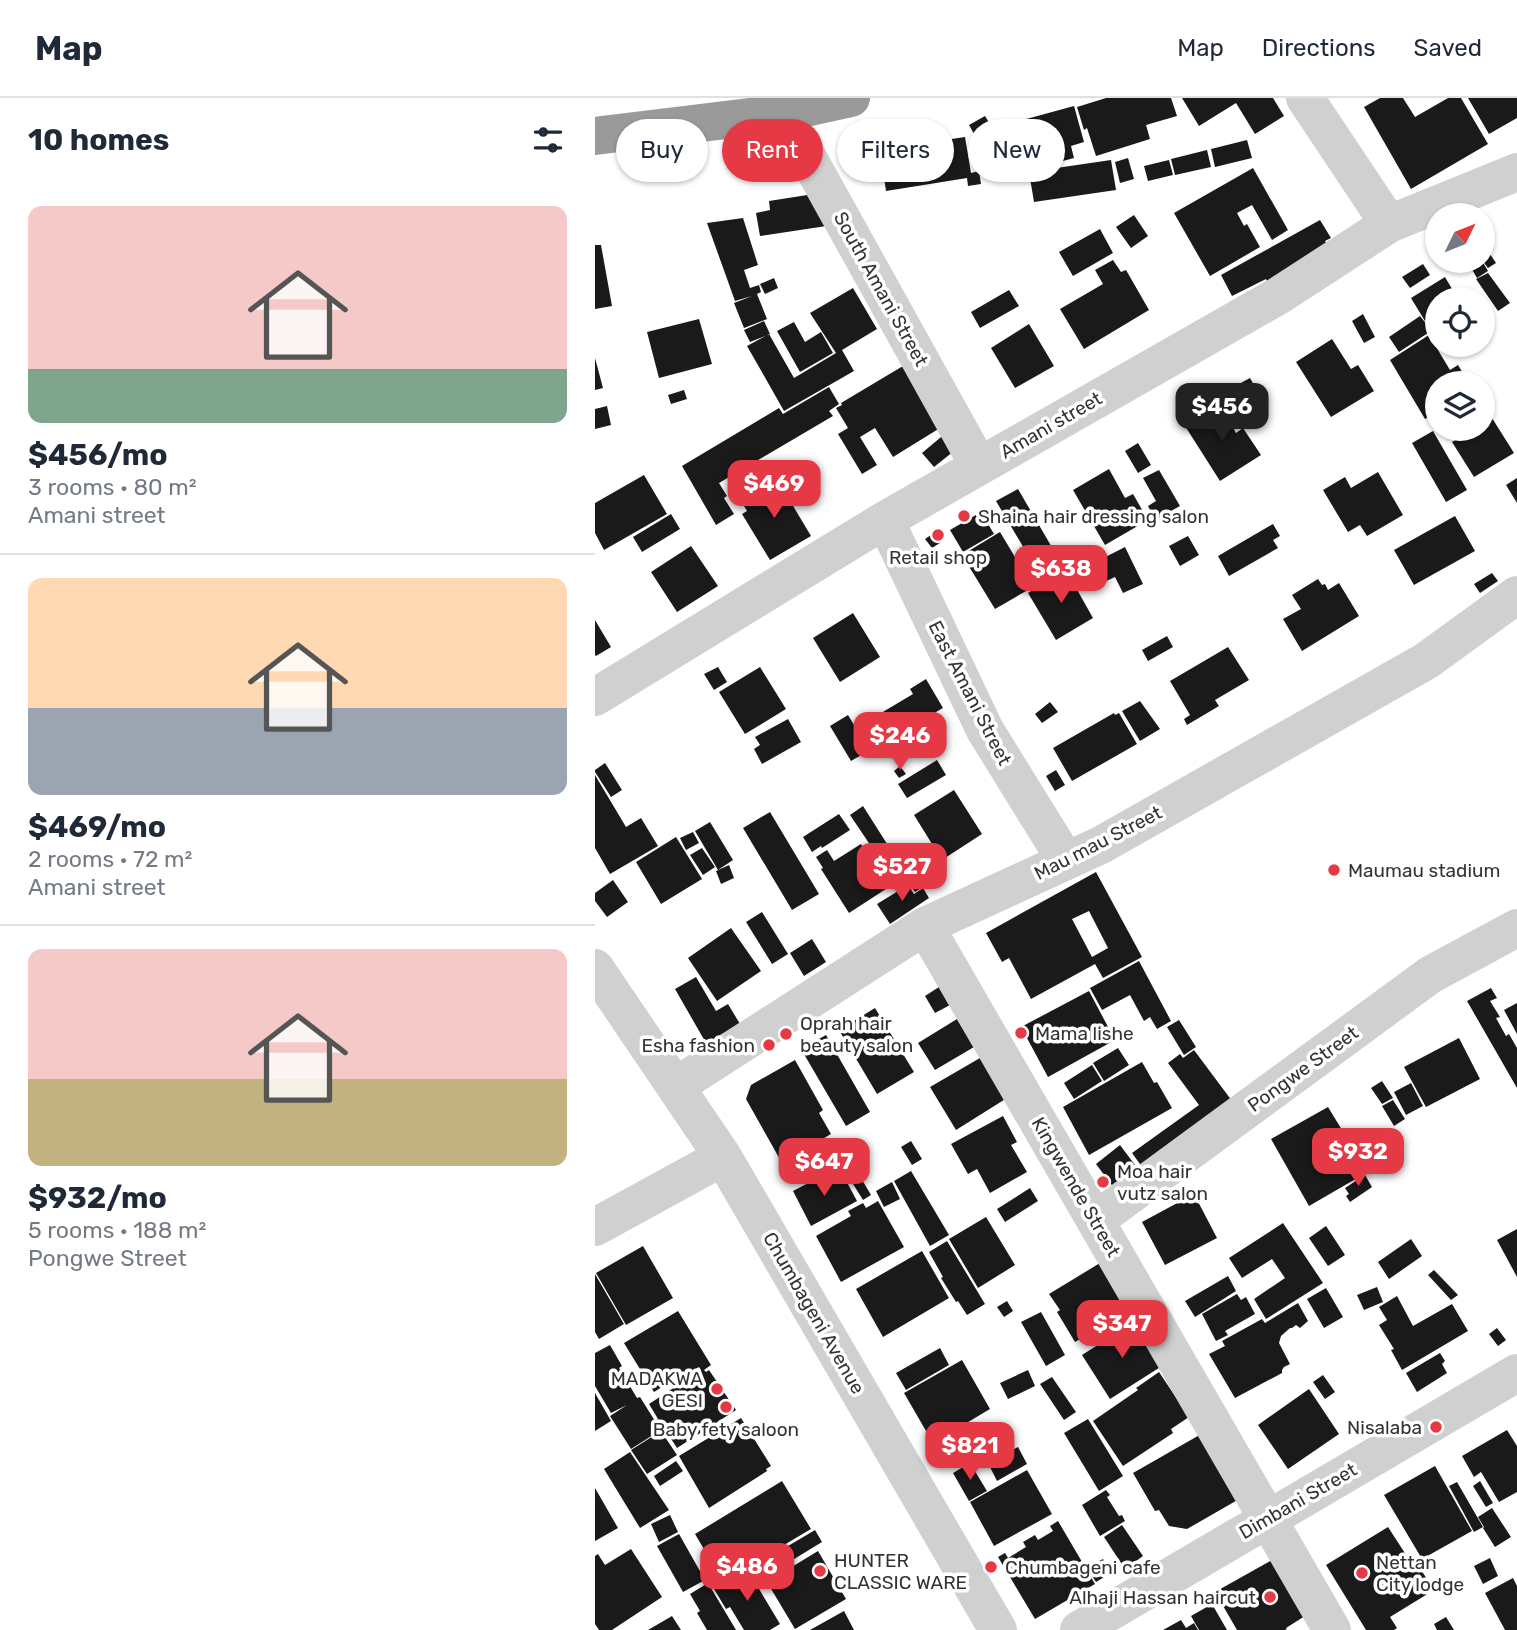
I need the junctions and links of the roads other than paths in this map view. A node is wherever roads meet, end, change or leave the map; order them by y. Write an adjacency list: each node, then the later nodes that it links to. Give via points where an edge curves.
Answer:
1 (851, 98): 3 (highway)
2 (1305, 98): 6 (street)
3 (783, 113): 4 (highway); 7 (street, South Amani Street)
4 (595, 136)
5 (1517, 172): 6 (street, Amani street)
6 (1389, 225): 7 (street, Amani street, via 1277,296)
7 (979, 466): 8 (street, Amani street)
8 (885, 520): 10 (street, Amani street); 11 (street, East Amani Street, via 985,730)
9 (1517, 595): 11 (street, Mau mau Street, via 1426,661)
10 (595, 697)
11 (1066, 861): 12 (street, Mau mau Street)
12 (925, 926): 15 (street, Mau mau Street); 17 (street, Kingwende Street)
13 (1517, 928): 17 (street, Pongwe Street, via 1430,975)
14 (595, 968): 15 (street, Chumbageni Avenue)
15 (676, 1086): 16 (street, Chumbageni Avenue)
16 (723, 1157): 18 (street); 21 (street, Chumbageni Avenue)
17 (1096, 1220): 20 (street, Kingwende Street)
18 (595, 1227)
19 (1515, 1380): 20 (street, Dimbani Street)
20 (1268, 1519): 22 (street, Dimbani Street); 23 (street, Kingwende Street)
21 (998, 1630)
22 (1079, 1630)
23 (1332, 1630)

